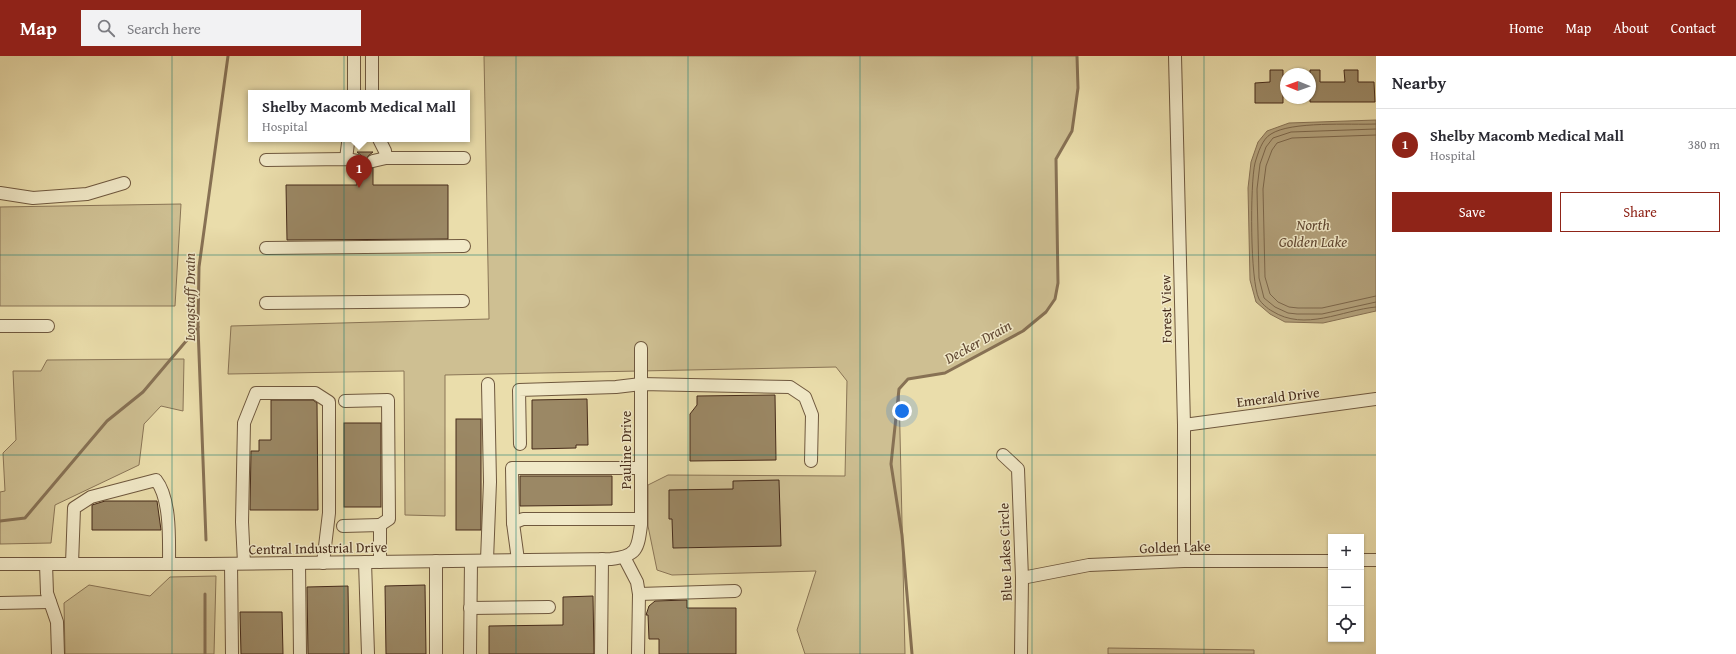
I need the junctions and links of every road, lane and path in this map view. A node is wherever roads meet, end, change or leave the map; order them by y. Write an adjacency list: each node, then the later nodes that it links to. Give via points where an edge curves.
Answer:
1 (354, 56): 4 (street)
2 (372, 56): 5 (street)
3 (1175, 56): 25 (street, Forest View)
4 (354, 90)
5 (372, 90)
6 (349, 142): 10 (street, via 347,147 352,160)
7 (380, 142): 8 (street)
8 (386, 158): 9 (street); 11 (street)
9 (464, 158)
10 (266, 160)
11 (373, 161)
12 (124, 183): 13 (street, via 87,194 33,198)
13 (0, 193)
14 (464, 246): 15 (street)
15 (266, 248)
16 (463, 301): 17 (street)
17 (266, 303)
18 (0, 326): 19 (street)
19 (48, 326)
20 (640, 348): 22 (street, Pauline Drive)
21 (488, 384): 36 (street, via 490,482)
22 (641, 384): 26 (street, via 616,388 519,390); 28 (street, via 790,387 805,397 812,415); 29 (street, Pauline Drive)
23 (1376, 399): 25 (street, Emerald Drive)
24 (345, 401): 32 (street, via 388,400 389,519)
25 (1184, 425): 43 (street, Forest View)
26 (520, 444)
27 (1002, 455): 54 (street, Blue Lakes Circle, via 1018,469)
28 (811, 461)
29 (641, 468): 30 (street, Pauline Drive); 31 (street, via 512,468)
30 (641, 519): 31 (street, via 523,519); 34 (street, Pauline Drive, via 639,541)
31 (513, 523): 37 (street)
32 (380, 525): 33 (street); 46 (street)
33 (343, 526)
34 (629, 554): 35 (street, Central Industrial Drive); 56 (street)
35 (602, 559): 37 (street, Central Industrial Drive); 67 (street)
36 (487, 560): 37 (street, Central Industrial Drive); 42 (street, Central Industrial Drive)
37 (518, 560)
38 (1328, 560): 43 (street, Golden Lake)
39 (1364, 560): 40 (street)
40 (1376, 560)
41 (436, 561): 42 (street, Central Industrial Drive); 46 (street, Central Industrial Drive); 65 (street)
42 (471, 561): 59 (street)
43 (1184, 561): 54 (street, Golden Lake, via 1089,565)
44 (323, 562): 45 (street, Central Industrial Drive); 47 (street, via 329,513 329,402 315,393 256,393 244,423); 48 (street, Central Industrial Drive)
45 (365, 562): 46 (street, Central Industrial Drive); 64 (street)
46 (380, 562)
47 (244, 563): 48 (street, Central Industrial Drive); 53 (street, Central Industrial Drive)
48 (299, 563): 63 (street)
49 (0, 564): 50 (street, Central Industrial Drive)
50 (46, 564): 51 (street, Central Industrial Drive); 57 (street, via 47,593)
51 (72, 564): 52 (street, Central Industrial Drive); 52 (street, via 74,508 91,497 156,480 162,488 169,526)
52 (169, 564): 53 (street, Central Industrial Drive)
53 (231, 564): 62 (street)
54 (1022, 578): 69 (street, Blue Lakes Circle)
55 (735, 590): 56 (street)
56 (639, 594): 68 (street)
57 (50, 602): 58 (street); 61 (street, via 57,622)
58 (0, 603)
59 (470, 608): 60 (street); 66 (street)
60 (549, 608)
61 (58, 654)
62 (232, 654)
63 (300, 654)
64 (368, 654)
65 (436, 654)
66 (470, 654)
67 (601, 654)
68 (638, 654)
69 (1021, 654)

